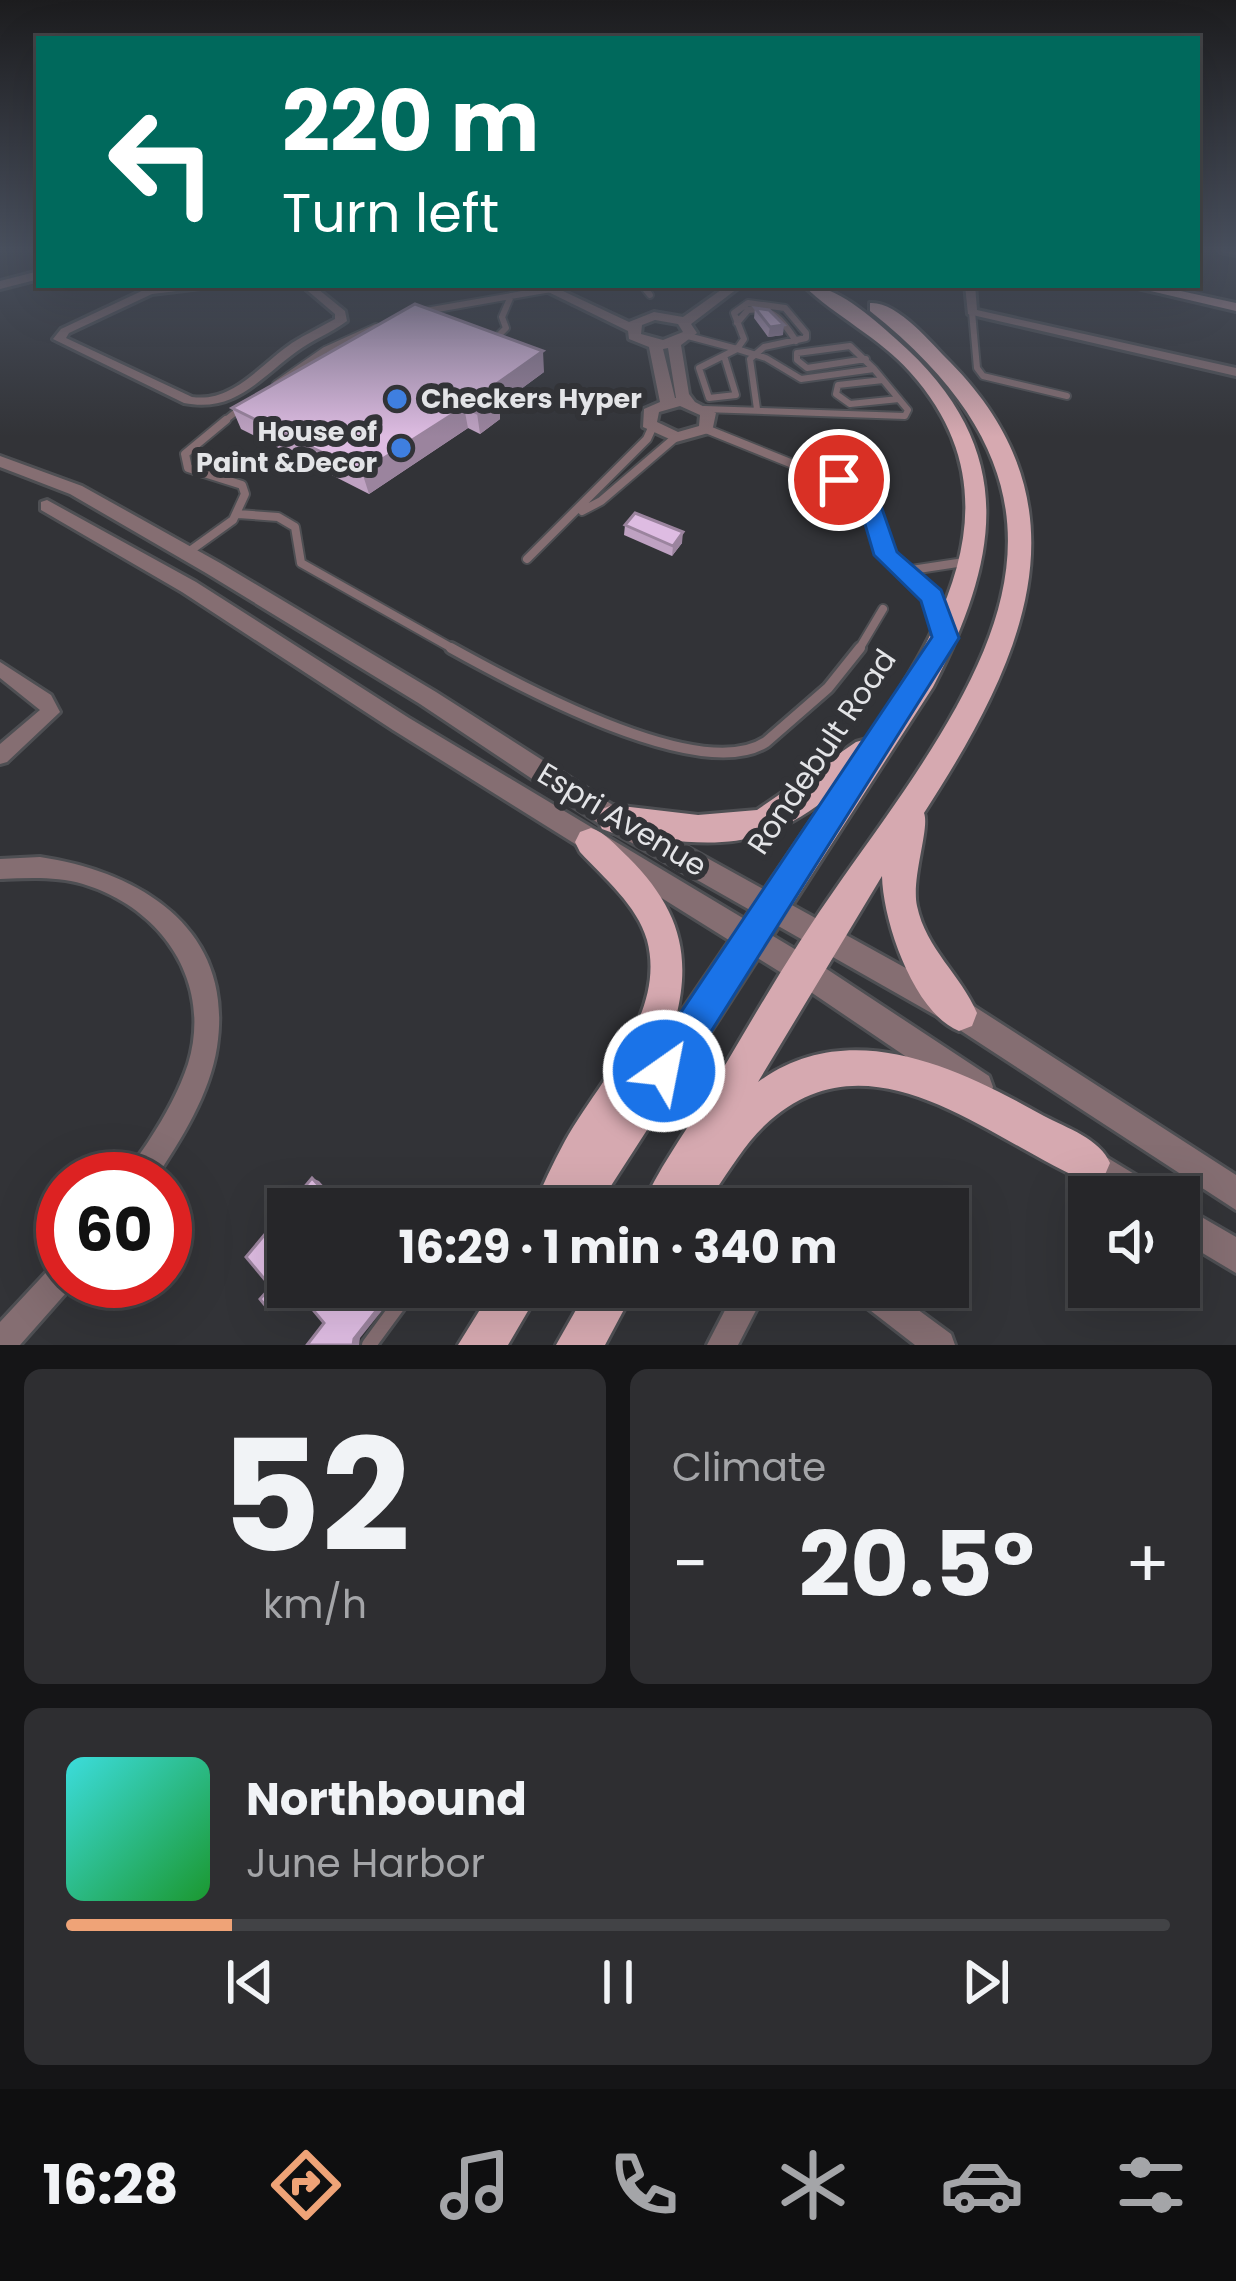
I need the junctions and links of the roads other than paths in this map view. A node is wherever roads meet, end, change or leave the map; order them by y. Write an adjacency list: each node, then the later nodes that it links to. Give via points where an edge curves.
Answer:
1 (105, 312): 2 (street, via 58,339 189,400 217,402 341,321)
2 (338, 312)
3 (418, 312): 16 (lane)
4 (505, 312): 22 (lane)
5 (603, 312): 20 (street)
6 (630, 312): 17 (street)
7 (662, 312): 17 (street)
8 (694, 312): 21 (street)
9 (735, 312): 19 (lane)
10 (747, 312): 19 (lane)
11 (776, 312): 23 (lane)
12 (785, 312): 23 (lane, via 805,330)
13 (859, 312): 47 (main road, Rondebult Road, via 918,366 953,417 976,472)
14 (871, 312): 56 (main road, Rondebult Road, via 916,337 975,399 999,443 1018,509 1017,579 996,660)
15 (972, 312): 30 (street); 33 (lane, via 983,376)
16 (411, 313)
17 (654, 316): 20 (street); 21 (street)
18 (393, 320): 32 (lane, via 325,350)
19 (737, 323): 25 (lane, via 744,339)
20 (632, 328): 24 (street)
21 (682, 334): 24 (street); 25 (lane); 37 (street, via 682,395)
22 (498, 336)
23 (796, 341): 26 (lane)
24 (655, 344): 35 (street)
25 (736, 349): 26 (lane); 28 (lane)
26 (753, 354): 29 (lane, via 801,379); 38 (lane, via 748,370)
27 (866, 358): 27 (lane, via 807,368 795,356 850,346); 29 (lane)
28 (725, 359): 28 (lane, via 699,368 709,398 736,395)
29 (874, 369): 31 (lane)
30 (1236, 372)
31 (883, 380): 34 (lane); 34 (lane, via 838,385 836,394 850,404)
32 (267, 390)
33 (1067, 396)
34 (899, 399): 38 (lane, via 905,416)
35 (668, 402): 37 (street); 39 (street, via 649,412)
36 (247, 404): 44 (lane, via 185,454 188,468 242,485)
37 (696, 406): 38 (lane); 40 (street, via 710,421)
38 (757, 409)
39 (652, 428): 41 (street); 45 (lane)
40 (706, 429): 41 (street); 49 (lane, via 857,490 877,519 886,555)
41 (676, 437): 45 (lane)
42 (0, 461): 46 (street, Espri Avenue, via 76,490)
43 (47, 506): 50 (street, Espri Avenue)
44 (238, 514): 46 (lane); 51 (lane, via 296,527 301,563 544,696 687,750 754,750 822,698 865,646)
45 (576, 514): 48 (lane)
46 (187, 553): 50 (street); 57 (street, Espri Avenue, via 428,698)
47 (976, 557): 49 (lane); 52 (main road, Rondebult Road)
48 (527, 559)
49 (904, 571): 52 (lane, via 932,596)
50 (196, 592): 57 (street, Espri Avenue)
51 (883, 609)
52 (946, 638): 54 (main road, Rondebult Road)
53 (0, 669): 55 (street, via 51,712)
54 (881, 739): 57 (main road, via 760,824); 59 (main road, Rondebult Road)
55 (0, 756)
56 (937, 763): 60 (main road, Rondebult Road); 61 (main road, via 902,845 898,899 908,937)
57 (602, 830): 59 (street, Espri Avenue); 59 (street, Espri Avenue); 65 (main road, via 648,898 669,976 650,1041)
58 (0, 869): 62 (street, via 71,867 123,886 195,962 206,999 205,1044)
59 (760, 922): 60 (street, Espri Avenue); 66 (main road, Rondebult Road)
60 (813, 954): 61 (street, Espri Avenue); 63 (street, Espri Avenue); 67 (main road, Rondebult Road)
61 (959, 1013): 69 (street, Espri Avenue)
62 (156, 1152)
63 (1090, 1163): 64 (street, Espri Avenue); 68 (main road, via 935,1082 855,1065 787,1084 752,1110)
64 (1110, 1176)
65 (562, 1188)
66 (586, 1188)
67 (674, 1188)
68 (690, 1188)
69 (1236, 1194)
70 (1200, 1233): 71 (street)
71 (1236, 1256)
72 (36, 1305): 78 (street)
73 (396, 1308): 79 (lane)
74 (506, 1308): 80 (main road)
75 (601, 1308): 81 (main road)
76 (742, 1308): 82 (street)
77 (891, 1308): 83 (street)
78 (0, 1345)
79 (369, 1345)
80 (481, 1345)
81 (579, 1345)
82 (722, 1345)
83 (940, 1345)

